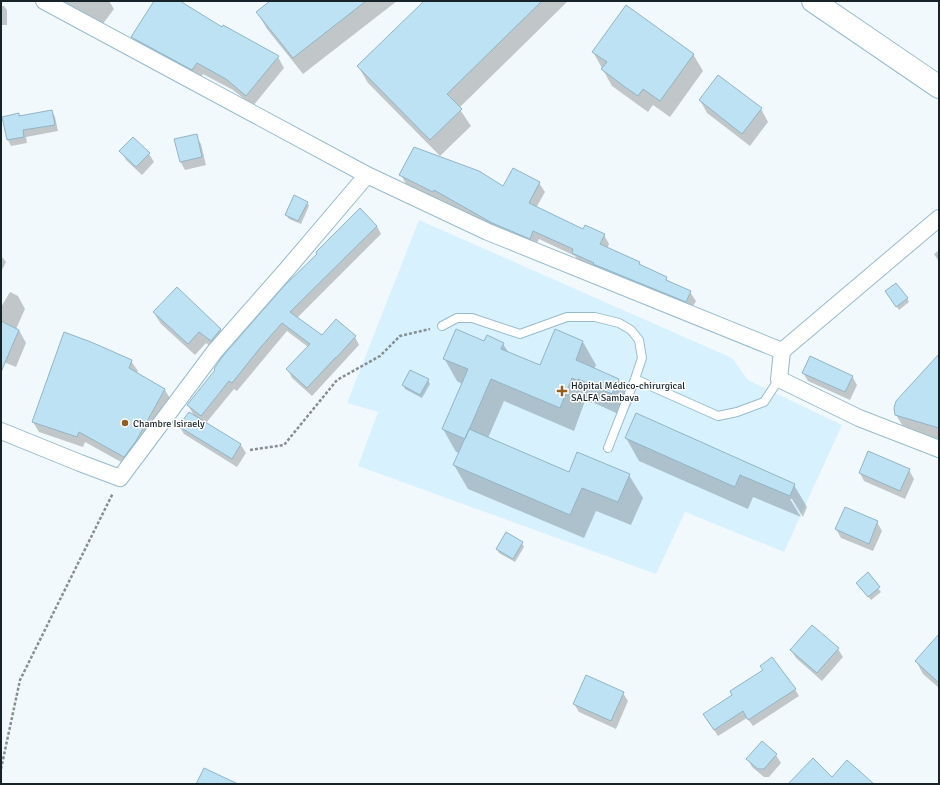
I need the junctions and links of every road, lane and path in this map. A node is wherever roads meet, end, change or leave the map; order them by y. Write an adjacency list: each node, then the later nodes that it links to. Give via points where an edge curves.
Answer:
1 (44, 1): 4 (street)
2 (813, 1): 3 (main road)
3 (939, 87)
4 (367, 175): 7 (street, via 488,232); 14 (street, via 215,351)
5 (939, 218): 7 (street)
6 (442, 326): 8 (lane, via 457,318 472,318 520,334 567,317 595,317 619,323 631,330 639,340 642,358); 12 (path, via 400,336 380,356 337,380 284,445)
7 (782, 351): 9 (street)
8 (635, 379): 9 (lane, via 718,416 764,402); 11 (lane)
9 (779, 379): 13 (street, via 859,418)
10 (1, 431): 14 (street)
11 (608, 448)
12 (250, 450)
13 (939, 450)
14 (120, 478): 15 (path, via 20,680)
15 (1, 769)

